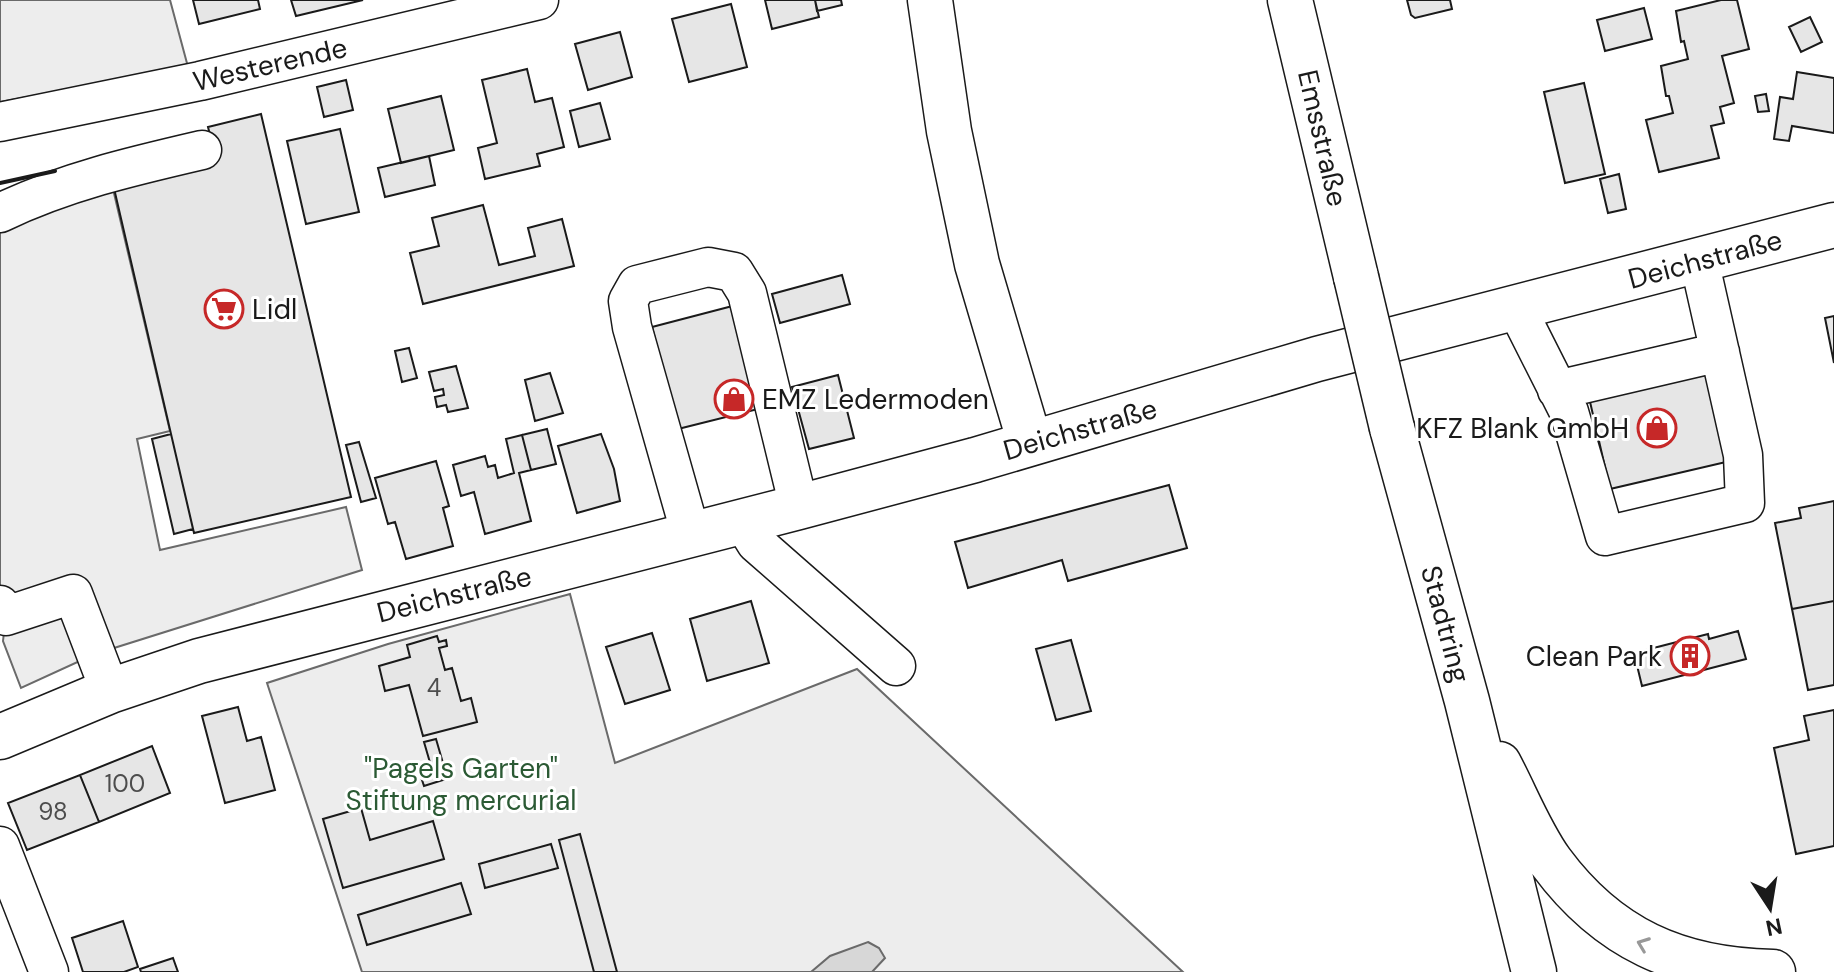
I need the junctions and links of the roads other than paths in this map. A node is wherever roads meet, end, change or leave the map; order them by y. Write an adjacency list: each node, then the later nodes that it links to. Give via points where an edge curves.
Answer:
1 (539, 0): 4 (street, Westerende, via 200,81)
2 (930, 0): 13 (main road, via 949,131 977,264)
3 (1290, 0): 9 (main road, Emsstraße)
4 (0, 122)
5 (202, 150): 6 (street, via 109,172)
6 (0, 213)
7 (1834, 225): 8 (main road, Deichstraße)
8 (1699, 260): 10 (main road, Deichstraße); 11 (street)
9 (1356, 277): 20 (main road, Stadtring, bridge)
10 (1516, 307): 12 (street); 13 (main road, Deichstraße)
11 (1720, 352): 12 (street); 12 (street, via 1743,455 1745,503 1605,536 1569,412)
12 (1557, 390)
13 (1030, 443): 14 (main road, Deichstraße)
14 (799, 507): 15 (main road, Deichstraße); 16 (street, via 747,293 734,272 708,267 637,285 628,301 632,327)
15 (743, 522): 16 (main road, Deichstraße); 18 (street, via 756,543)
16 (691, 535): 19 (main road, Deichstraße, via 199,661)
17 (0, 605): 19 (street, via 6,616 73,594)
18 (896, 666)
19 (110, 691): 21 (main road, Deichstraße)
20 (1467, 701): 24 (main road, Stadtring); 25 (main road, one-way to 20, via 1684,959 1632,940 1589,908 1550,859)
21 (0, 737)
22 (0, 846): 23 (street)
23 (49, 972)
24 (1534, 972)
25 (1773, 972)

